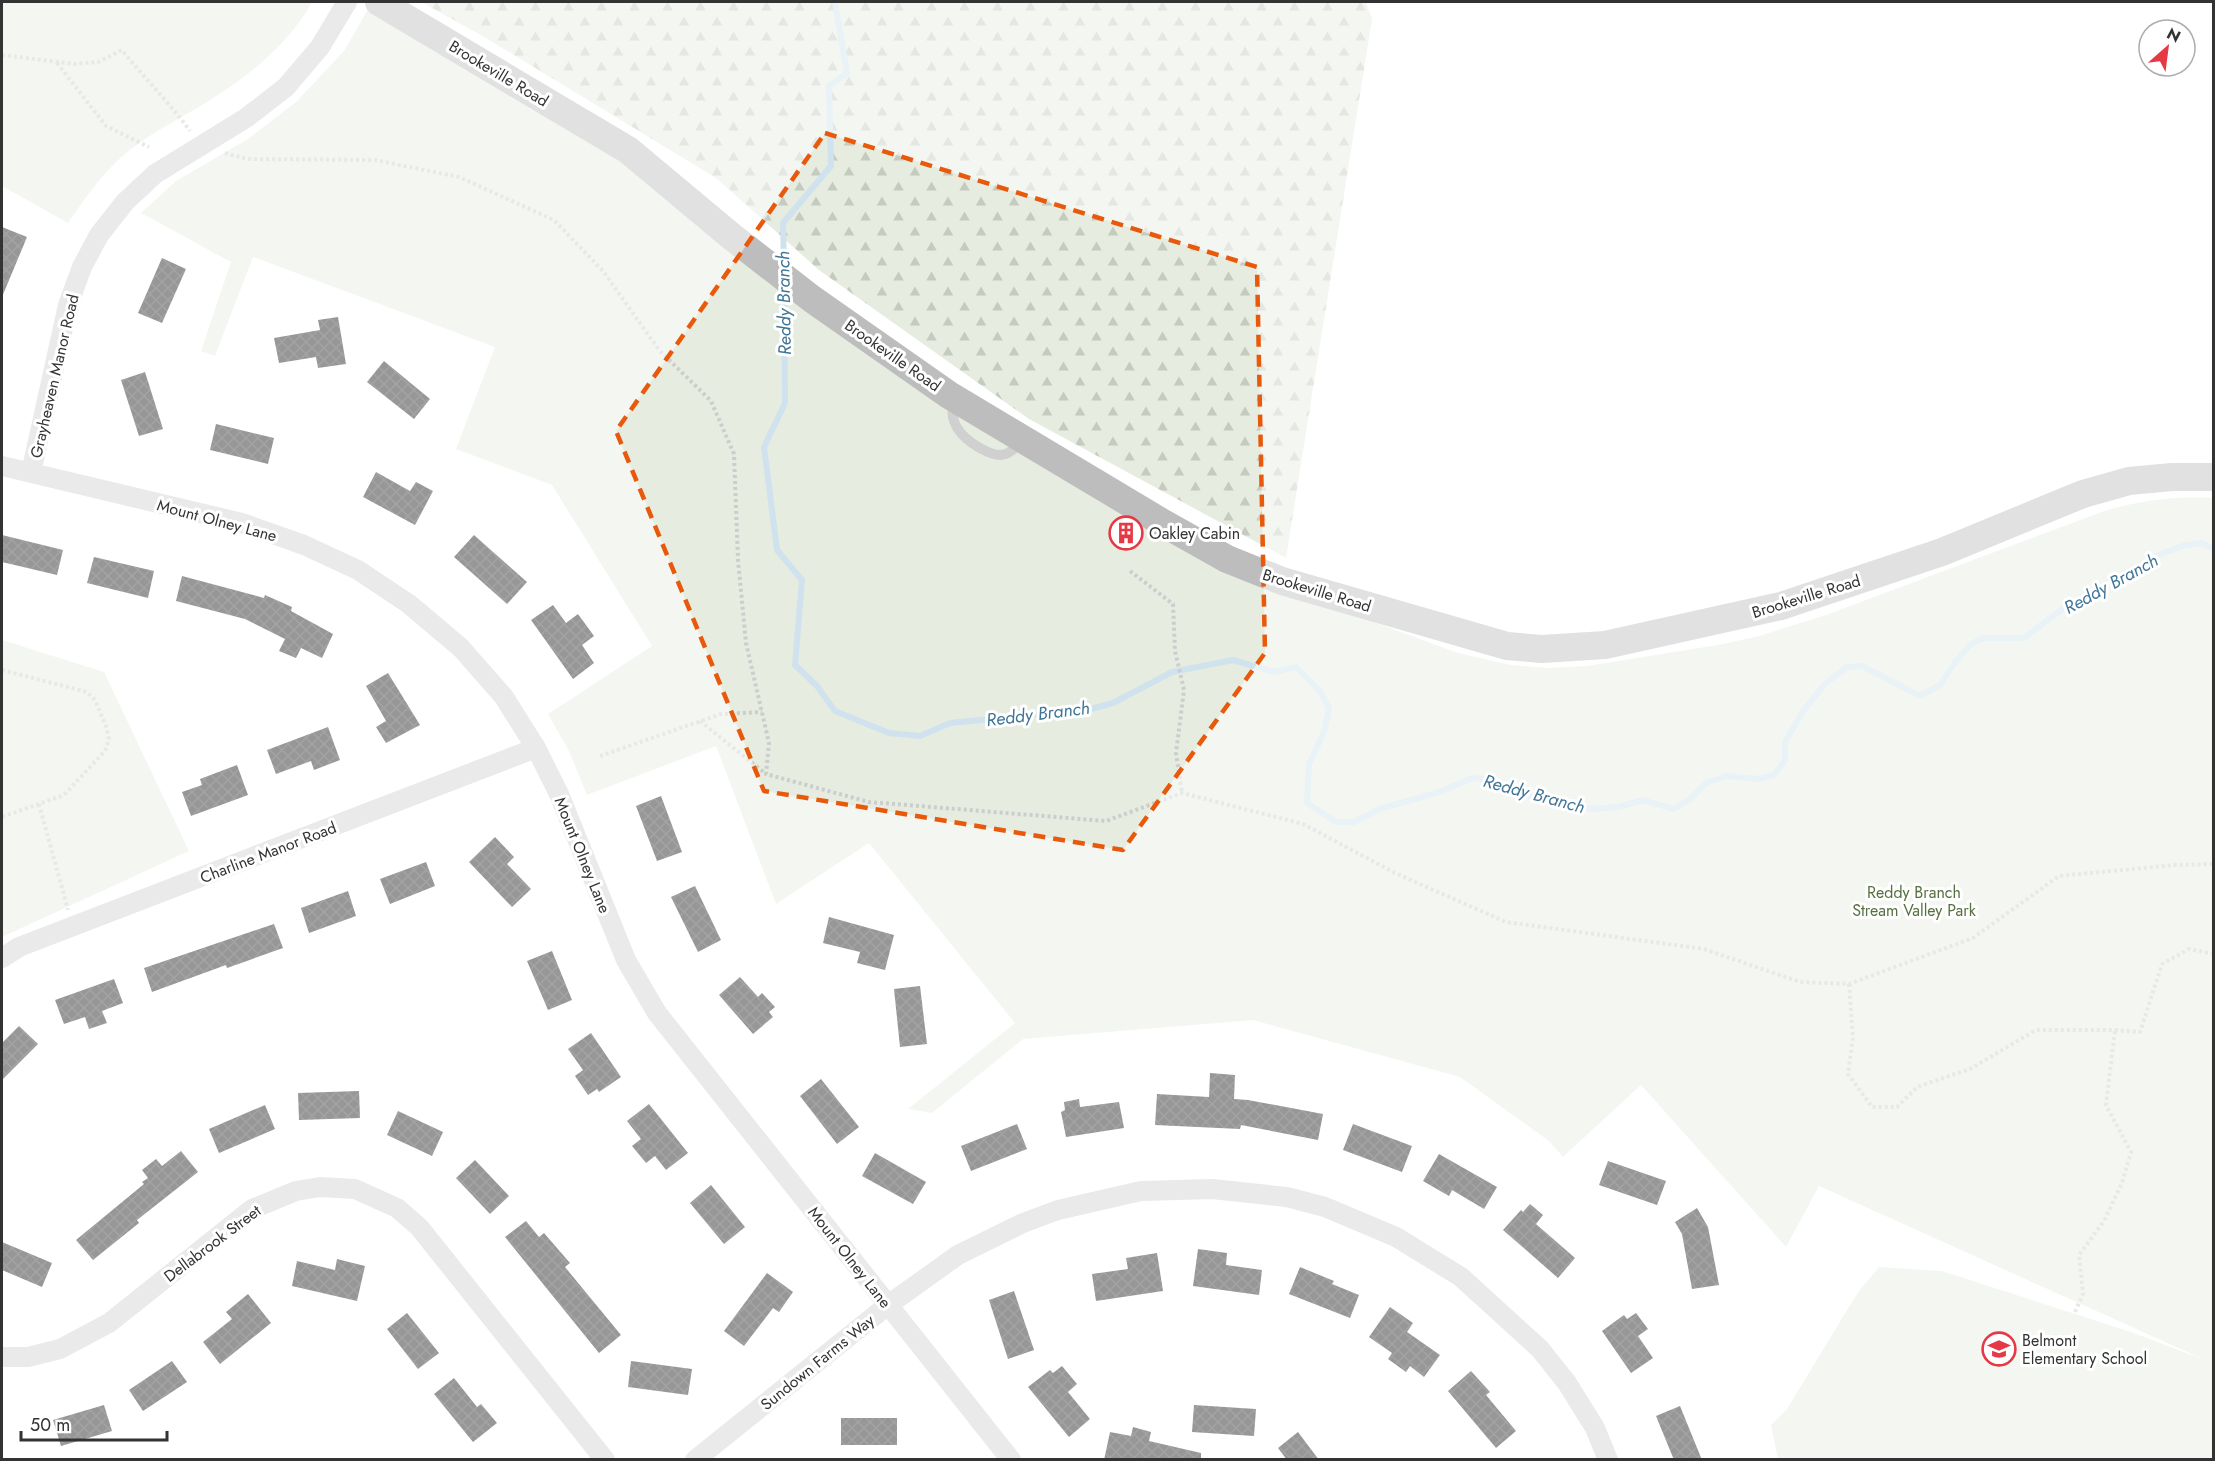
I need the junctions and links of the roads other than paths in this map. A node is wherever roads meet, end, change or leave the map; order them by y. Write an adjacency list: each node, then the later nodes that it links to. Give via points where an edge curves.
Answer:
1 (347, 2): 4 (street, Grayheaven Manor Road, via 320,46 286,87 246,118 155,174 125,202 99,235 68,305)
2 (379, 2): 5 (street, Brookeville Road, via 628,150 812,298 955,398 1227,559 1282,582 1507,646 1542,649 1605,645 1781,606 1942,552 2083,495 2129,481)
3 (2, 466): 4 (street, Mount Olney Lane)
4 (31, 473): 6 (street, Mount Olney Lane, via 242,523 358,570 409,604 462,648 504,697)
5 (2214, 477)
6 (536, 748): 7 (street, Charline Manor Road, via 19,947); 8 (street, Mount Olney Lane, via 559,794 626,960 657,1013)
7 (2, 958)
8 (888, 1305): 11 (street, Sundown Farms Way); 12 (street, Mount Olney Lane); 13 (street, Sundown Farms Way, via 958,1255 1058,1210 1141,1191 1212,1189 1287,1197 1325,1207 1396,1237 1461,1277 1540,1349 1595,1428)
9 (2, 1357): 10 (street, Dellabrook Street, via 28,1357 60,1349 109,1323 252,1209 296,1191 320,1187 355,1189 397,1208 419,1227)
10 (606, 1460)
11 (695, 1460)
12 (1011, 1460)
13 (1608, 1460)

